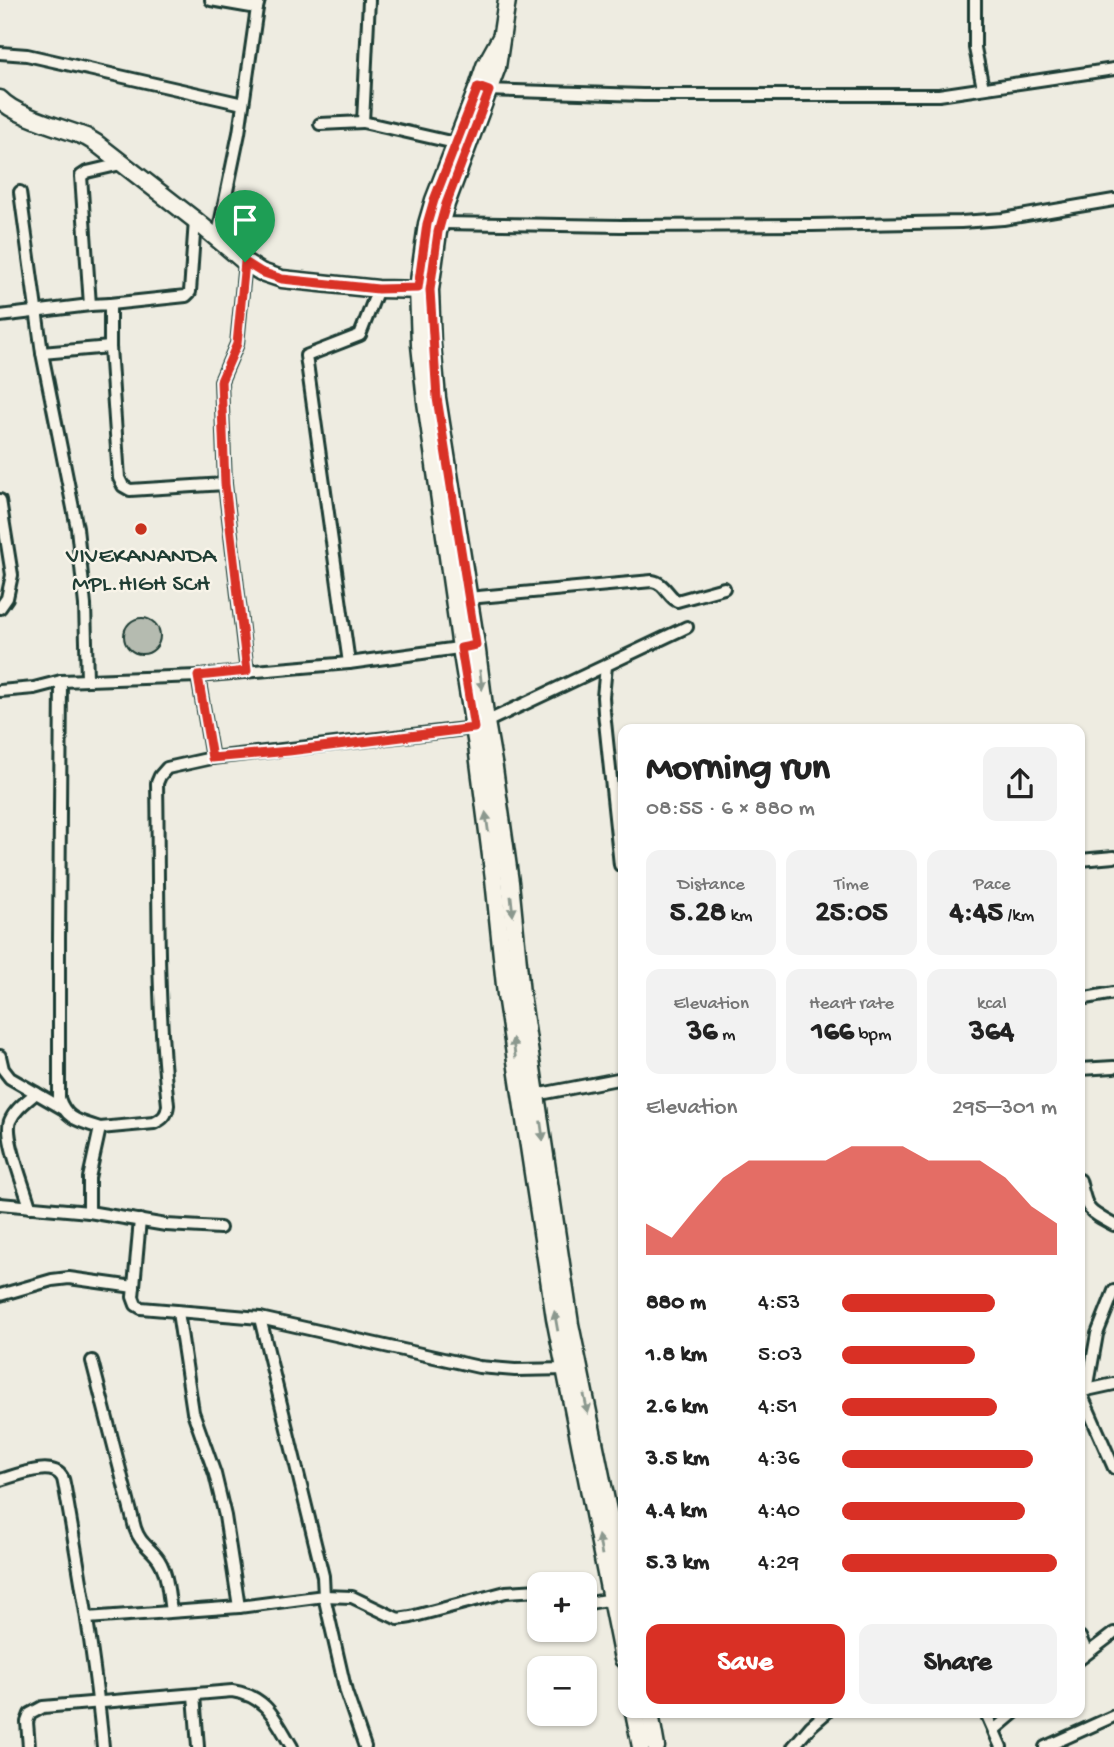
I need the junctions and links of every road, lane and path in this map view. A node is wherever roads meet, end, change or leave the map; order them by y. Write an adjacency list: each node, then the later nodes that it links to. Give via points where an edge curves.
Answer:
1 (211, 0): 5 (street)
2 (369, 0): 12 (street)
3 (507, 0): 9 (main road, via 500,39 485,66)
4 (975, 0): 8 (street, via 975,48)
5 (258, 4): 11 (street)
6 (0, 53): 11 (street, via 27,55)
7 (1114, 69): 8 (street)
8 (983, 88): 9 (street, via 939,95 643,95)
9 (484, 89): 14 (main road); 19 (main road)
10 (0, 99): 15 (main road, via 6,106 86,137)
11 (243, 104): 20 (street)
12 (363, 122): 13 (street); 14 (street)
13 (320, 124)
14 (455, 143): 23 (main road, via 427,224)
15 (121, 164): 18 (main road); 25 (street, via 81,176)
16 (20, 192): 26 (street)
17 (1114, 200): 19 (street, via 961,222)
18 (195, 220): 20 (main road); 24 (street, via 190,292 186,296)
19 (441, 223): 23 (main road)
20 (217, 239): 21 (main road)
21 (245, 262): 22 (main road, via 282,279); 30 (street, via 237,344 221,381)
22 (378, 289): 23 (main road); 37 (street, via 360,335 306,356)
23 (424, 289): 33 (main road); 36 (main road, via 420,345 426,402)
24 (110, 304): 25 (street); 28 (street)
25 (90, 305): 26 (street)
26 (36, 313): 27 (street); 29 (street)
27 (0, 316)
28 (110, 347): 29 (street); 30 (street, via 122,486 130,490)
29 (41, 353): 41 (street, via 77,528)
30 (225, 484): 39 (street)
31 (0, 500): 34 (street, via 12,575 8,598)
32 (724, 588): 33 (street, via 677,601 662,584 652,581)
33 (468, 598): 36 (main road)
34 (0, 608)
35 (687, 626): 38 (street)
36 (468, 646): 37 (street); 44 (main road)
37 (349, 663): 39 (street)
38 (606, 666): 44 (street); 46 (street, via 604,712)
39 (247, 671): 40 (street)
40 (198, 676): 41 (street); 45 (street)
41 (87, 679): 42 (street)
42 (61, 681): 43 (street); 57 (street)
43 (0, 691)
44 (480, 725): 45 (street); 56 (main road, via 506,995)
45 (212, 758): 58 (street, via 167,768 157,783 157,932 167,1113 154,1124)
46 (618, 846)
47 (1114, 857): 48 (street)
48 (1085, 860)
49 (1114, 993): 50 (street)
50 (1085, 998)
51 (0, 1056): 55 (street, via 10,1078)
52 (1114, 1068): 53 (street)
53 (1085, 1069)
54 (618, 1079): 56 (street)
55 (36, 1093): 57 (street); 61 (street, via 9,1123 9,1138)
56 (529, 1096): 72 (main road)
57 (62, 1108): 58 (street, via 68,1116)
58 (100, 1128): 62 (street, via 89,1178)
59 (1085, 1200): 64 (street, via 1094,1214)
60 (0, 1204): 61 (street)
61 (30, 1207): 62 (street)
62 (89, 1212): 63 (street)
63 (140, 1220): 65 (street); 66 (street)
64 (1114, 1225)
65 (220, 1228)
66 (134, 1287): 68 (street, via 69,1278); 69 (street, via 133,1297 141,1308)
67 (1114, 1291): 73 (street)
68 (0, 1294)
69 (178, 1312): 70 (street); 84 (street, via 193,1412 225,1516)
70 (260, 1318): 72 (street, via 479,1367); 81 (street, via 323,1576)
71 (92, 1361): 85 (street, via 135,1528 162,1567)
72 (572, 1369): 79 (main road, one-way to 79); 82 (main road, one-way to 72)
73 (1085, 1380)
74 (1114, 1384): 75 (street)
75 (1085, 1390)
76 (1085, 1398): 77 (street)
77 (1114, 1468)
78 (0, 1479): 86 (street, via 44,1468 62,1476)
79 (618, 1563)
80 (527, 1591): 81 (street, via 398,1619 352,1597)
81 (324, 1596): 84 (street); 103 (street, via 346,1692)
82 (611, 1599): 83 (street); 88 (main road)
83 (597, 1602)
84 (239, 1606): 85 (street)
85 (171, 1611): 86 (street)
86 (87, 1618): 91 (street)
87 (1114, 1633): 89 (street)
88 (618, 1634)
89 (1085, 1655)
90 (194, 1695): 91 (street); 101 (street); 102 (street, via 246,1693 273,1715)
91 (99, 1702): 99 (street, via 35,1710 27,1722); 100 (street)
92 (1114, 1716): 108 (street)
93 (635, 1718): 104 (main road)
94 (651, 1718): 105 (main road)
95 (820, 1718): 106 (street)
96 (988, 1718): 98 (street)
97 (1008, 1718): 98 (street)
98 (994, 1730): 107 (street)
99 (29, 1747)
100 (103, 1747)
101 (198, 1747)
102 (292, 1747)
103 (365, 1747)
104 (641, 1747)
105 (656, 1747)
106 (793, 1747)
107 (1001, 1747)
108 (1045, 1747)

